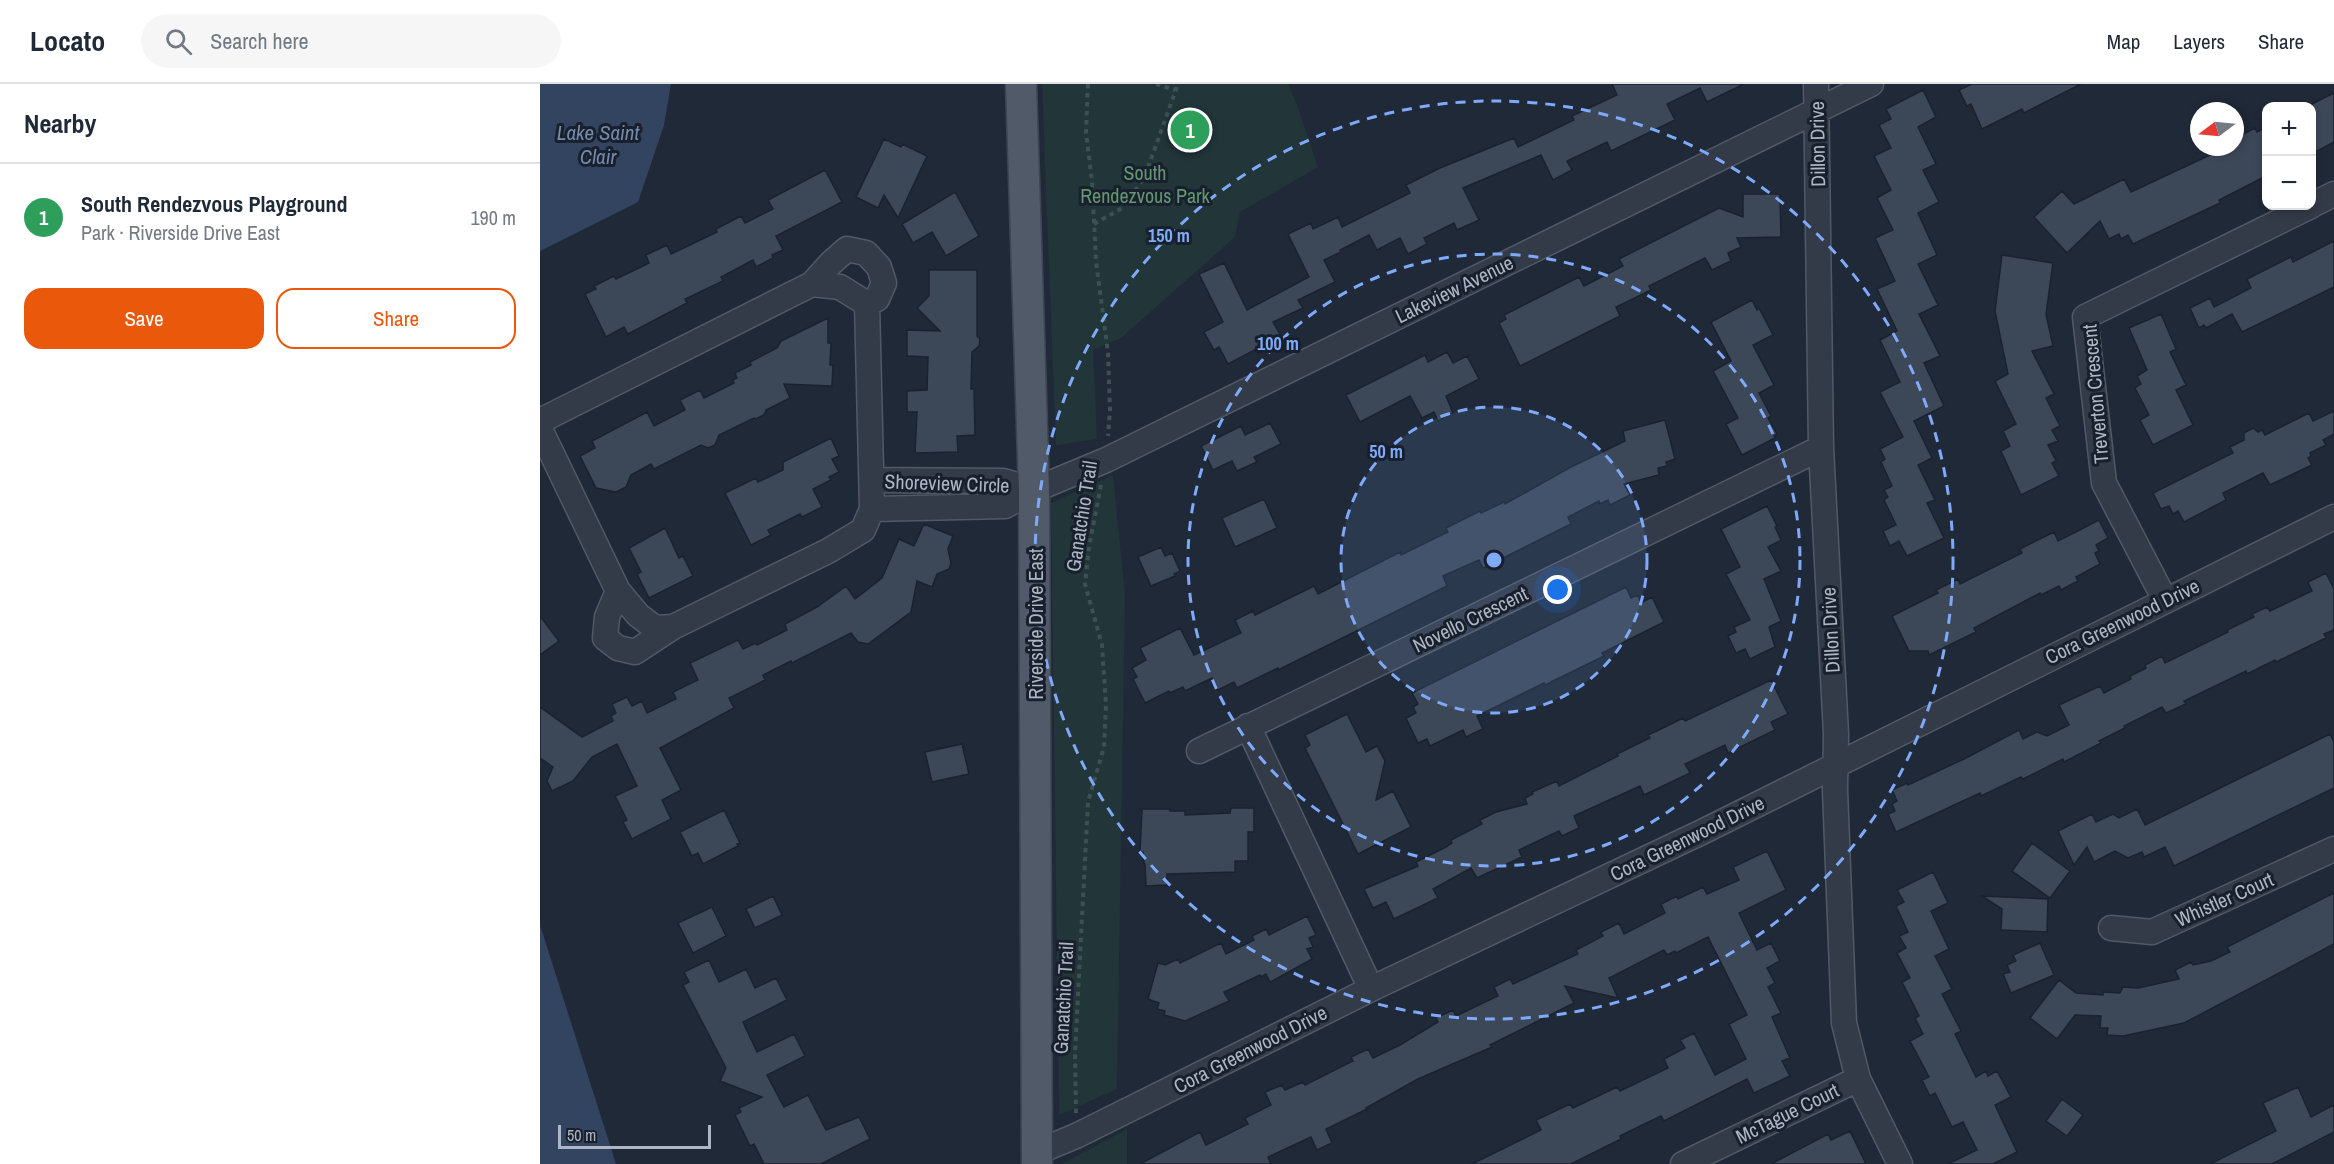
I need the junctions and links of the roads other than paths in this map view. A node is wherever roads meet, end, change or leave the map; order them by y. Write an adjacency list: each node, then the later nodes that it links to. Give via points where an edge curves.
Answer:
1 (1021, 84): 14 (main road, Riverside Drive East)
2 (1816, 84): 4 (street, Dillon Drive)
3 (1871, 84): 4 (street, Lakeview Avenue)
4 (1817, 111): 12 (street, Dillon Drive); 14 (street, Lakeview Avenue, via 1106,460)
5 (2334, 194): 6 (street, Treverton Crescent)
6 (2316, 203)
7 (2303, 210): 18 (street, Treverton Crescent, via 2085,317 2104,483)
8 (812, 284): 9 (street, via 840,287); 9 (street, via 847,249 866,253 879,267 884,283 877,299); 10 (street)
9 (867, 304): 13 (street, Shoreview Circle)
10 (540, 421)
11 (540, 429): 17 (street)
12 (1821, 448): 20 (street, Novello Crescent); 22 (street, Dillon Drive, via 1836,734)
13 (872, 480): 14 (street, Shoreview Circle, via 1003,481); 15 (street, Shoreview Circle)
14 (1034, 490): 15 (street, Shoreview Circle, via 1005,506); 27 (main road, Riverside Drive East)
15 (872, 509): 19 (street, Shoreview Circle, via 862,530 828,551)
16 (2334, 517): 18 (street, Cora Greenwood Drive)
17 (618, 591): 19 (street, via 655,628); 19 (street, Shoreview Circle, via 607,617 604,638 618,648 635,652)
18 (2164, 600): 22 (street, Cora Greenwood Drive)
19 (673, 627)
20 (1248, 726): 21 (street, Novello Crescent); 25 (street)
21 (1199, 751)
22 (1834, 765): 25 (street, Cora Greenwood Drive); 26 (street, Dillon Drive, via 1844,1023)
23 (2334, 849): 24 (street, Whistler Court, via 2152,932)
24 (2111, 928)
25 (1371, 989): 27 (street, Cora Greenwood Drive)
26 (1858, 1079): 28 (street, McTague Court); 29 (street, Dillon Drive)
27 (1037, 1158)
28 (1683, 1164)
29 (1900, 1164)

